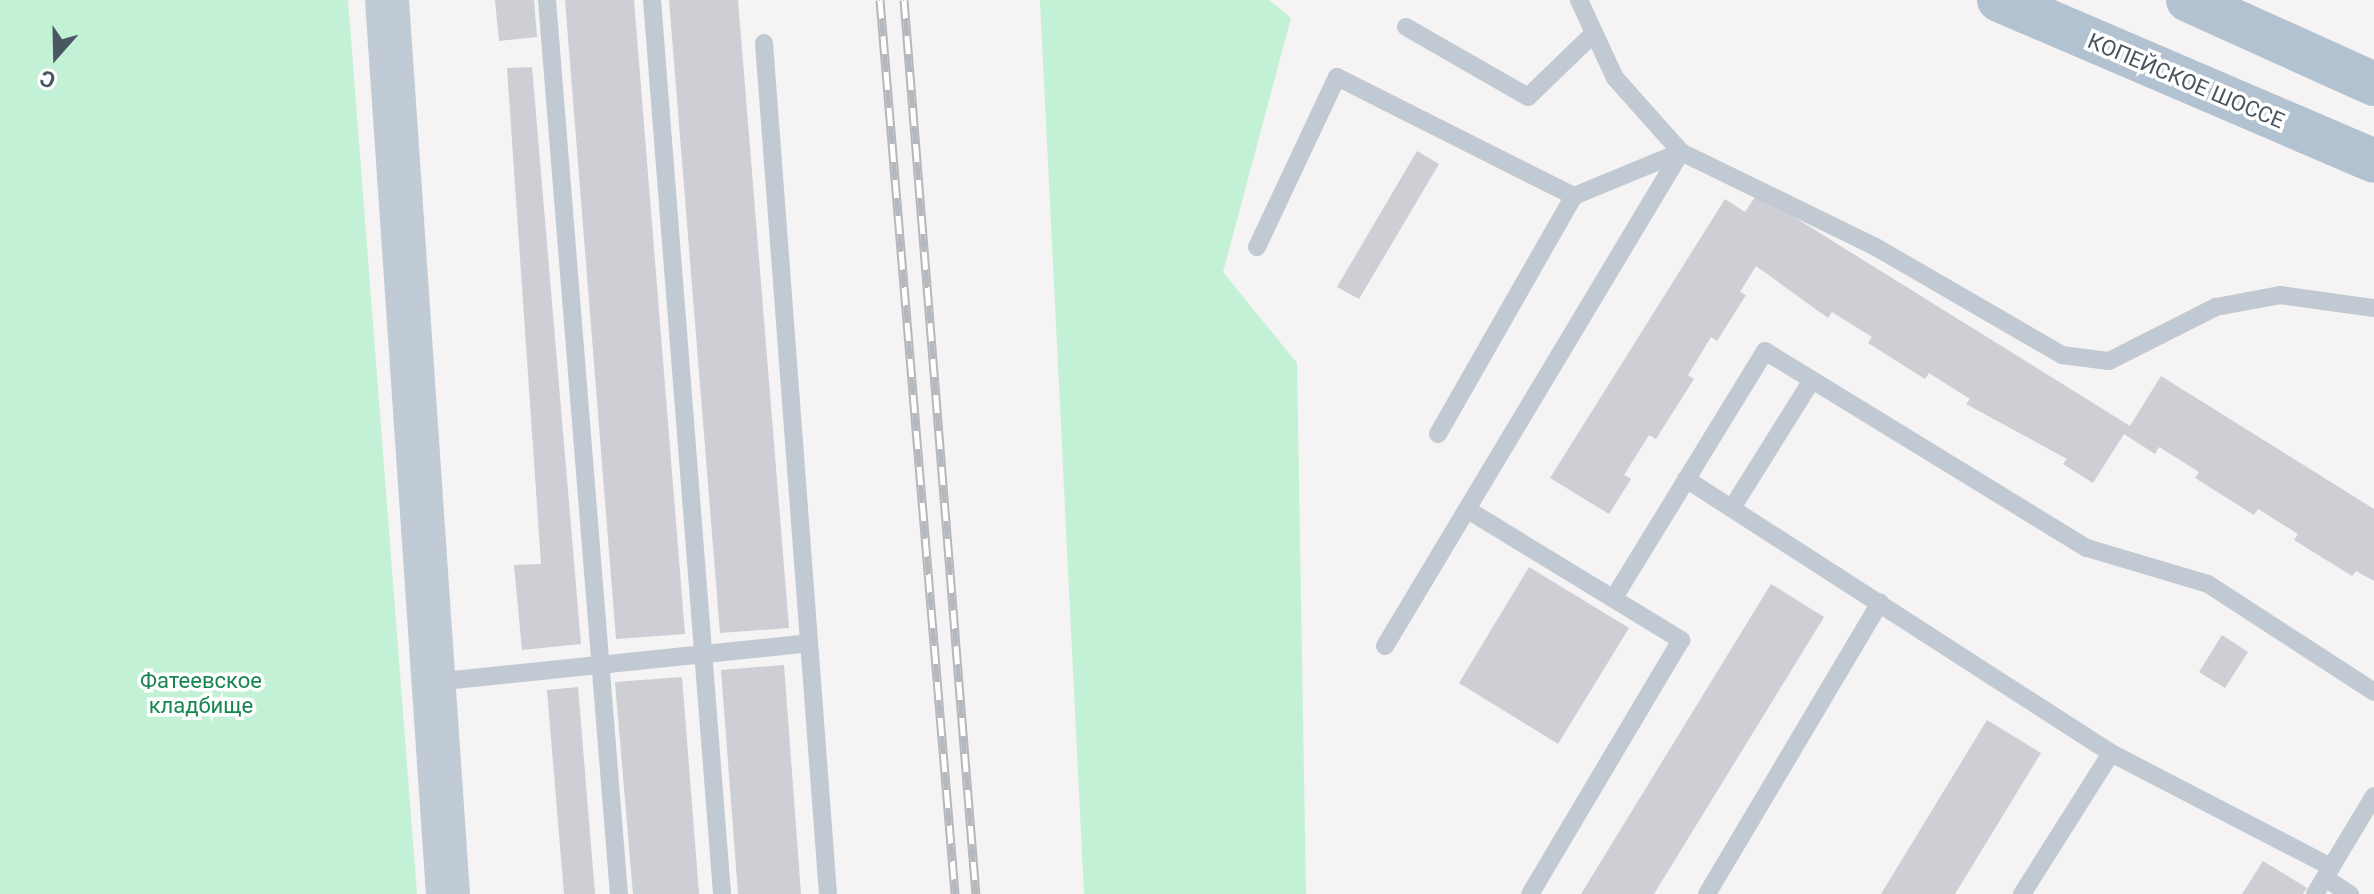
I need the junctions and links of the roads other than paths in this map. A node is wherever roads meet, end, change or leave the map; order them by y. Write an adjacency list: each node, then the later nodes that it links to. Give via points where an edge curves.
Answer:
1 (387, 0): 27 (street)
2 (547, 0): 26 (lane)
3 (652, 0): 25 (lane)
4 (1579, 0): 8 (lane)
5 (1999, 0): 12 (main road, КОПЕЙСКОЕ ШОССЕ)
6 (2188, 0): 10 (main road)
7 (1406, 27): 8 (lane, via 1528,97)
8 (1593, 34): 11 (lane, via 1615,78)
9 (764, 43): 23 (lane)
10 (2374, 84)
11 (1681, 152): 13 (lane); 15 (lane, via 1874,246 2062,355 2109,361 2216,307 2280,295); 20 (lane)
12 (2374, 161)
13 (1574, 196): 14 (lane, via 1337,77); 17 (lane)
14 (1257, 247)
15 (2374, 308)
16 (1812, 380): 18 (lane, via 1765,351); 19 (lane); 28 (lane, via 2087,548 2208,584)
17 (1438, 434)
18 (1686, 479): 19 (lane); 21 (lane)
19 (1732, 508): 22 (lane)
20 (1468, 510): 21 (lane); 24 (lane)
21 (1615, 596): 36 (lane, via 1681,640)
22 (1880, 603): 29 (lane); 37 (lane)
23 (809, 643): 25 (lane); 35 (lane)
24 (1385, 646)
25 (703, 653): 26 (lane); 34 (lane)
26 (600, 664): 27 (lane); 33 (lane, via 613,722)
27 (431, 683): 32 (street)
28 (2374, 692)
29 (2111, 753): 31 (lane); 38 (lane)
30 (2374, 796): 31 (lane)
31 (2328, 872): 39 (lane); 40 (lane)
32 (448, 894)
33 (619, 894)
34 (722, 894)
35 (828, 894)
36 (1530, 894)
37 (1707, 894)
38 (2022, 894)
39 (2315, 894)
40 (2350, 894)

